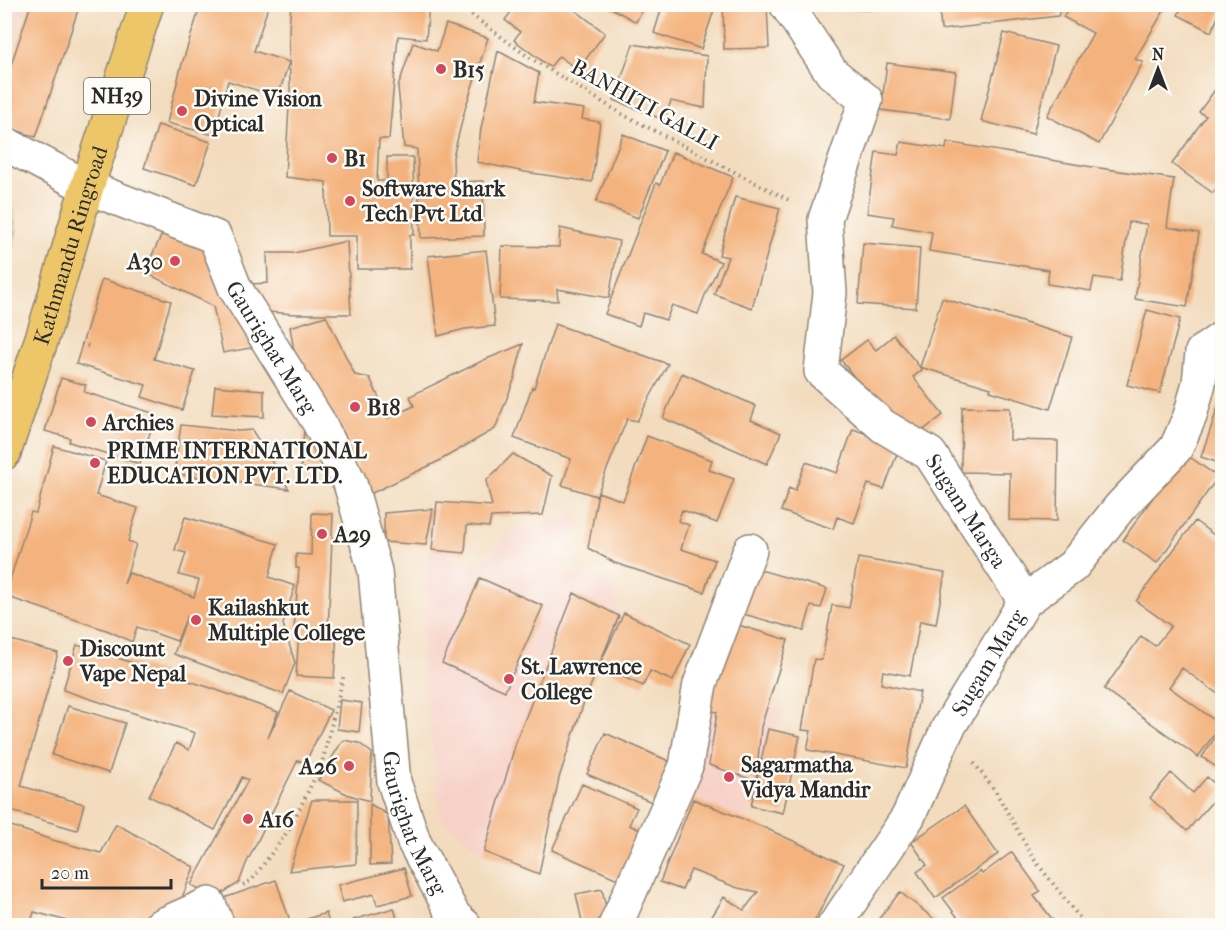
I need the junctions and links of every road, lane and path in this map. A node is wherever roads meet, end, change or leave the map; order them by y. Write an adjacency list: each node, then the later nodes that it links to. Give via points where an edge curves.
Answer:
1 (147, 4): 5 (highway, Kathmandu Ringroad / NH39)
2 (457, 4): 6 (path, BANHITI GALLI, via 527,56 622,114)
3 (786, 4): 6 (street, Sugam Marga, via 832,74 866,100)
4 (4, 143): 5 (street, Gaurighat Marg)
5 (87, 188): 8 (highway, Kathmandu Ringroad / NH39); 11 (street, Gaurighat Marg, via 214,237 235,288 312,411 350,483 375,571)
6 (825, 219): 10 (street, Sugam Marga, via 830,293 822,371 883,426 930,454)
7 (1222, 338): 10 (street, Sugam Marg, via 1202,352 1190,416 1176,448 1120,507 1073,566)
8 (4, 453)
9 (750, 550): 16 (street, via 700,684 686,766)
10 (1025, 601): 12 (street, Sugam Marg)
11 (384, 669): 13 (path, via 346,667 322,763 290,828 252,880); 15 (street, Gaurighat Marg, via 394,782 414,842 454,916)
12 (948, 728): 17 (street, Sugam Marg, via 908,817); 18 (path, via 996,792 1033,858)
13 (214, 915): 14 (street)
14 (160, 926)
15 (465, 926)
16 (615, 926)
17 (834, 926)
18 (1086, 926)

